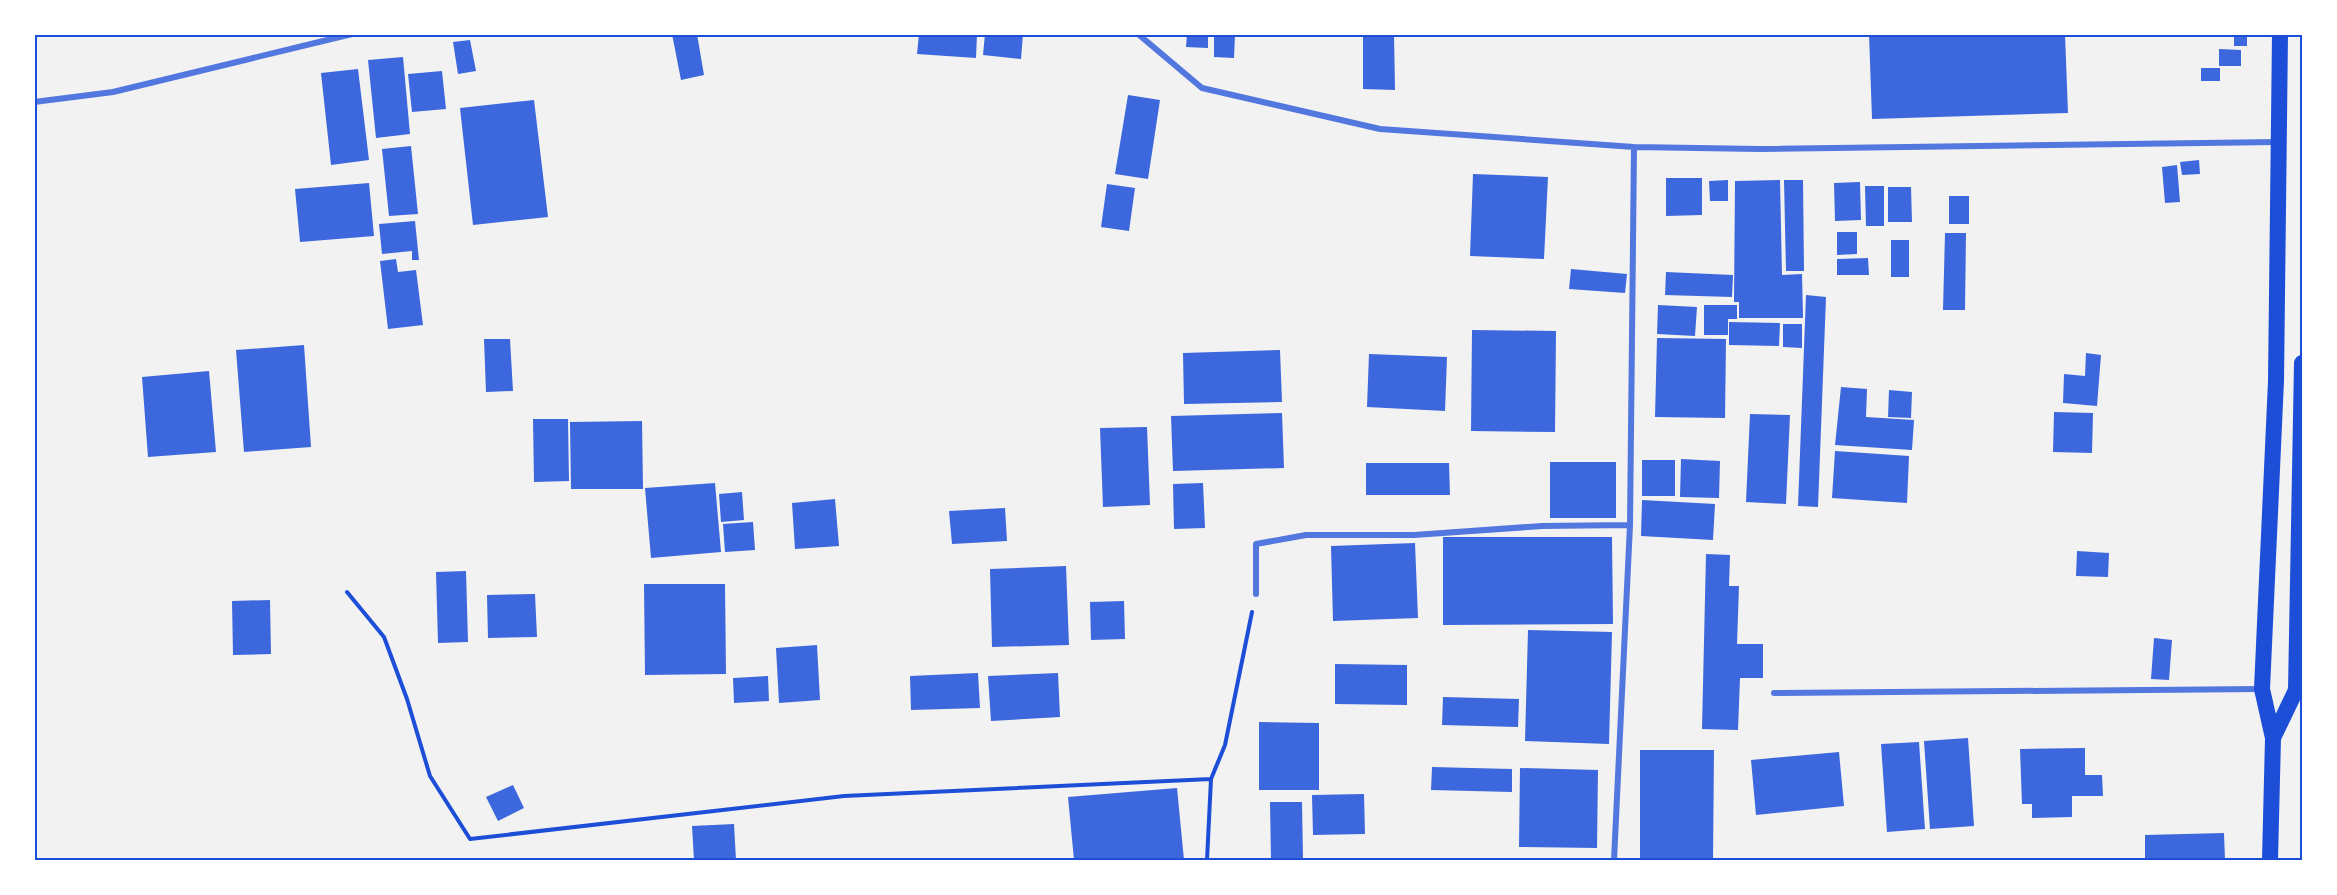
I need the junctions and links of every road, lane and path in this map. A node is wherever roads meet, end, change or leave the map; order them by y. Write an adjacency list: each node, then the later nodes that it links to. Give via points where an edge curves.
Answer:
1 (352, 34): 4 (street, via 113,92)
2 (1138, 34): 6 (street, via 1202,88 1380,129)
3 (2280, 34): 5 (highway)
4 (34, 102)
5 (2279, 142): 6 (street); 11 (highway, via 2276,381)
6 (1634, 147): 8 (street)
7 (2302, 363): 13 (highway, via 2296,690)
8 (1630, 525): 10 (street, via 1542,526 1414,535 1306,535 1256,544); 16 (street)
9 (347, 592): 14 (path, via 384,637 430,776 470,839 844,796)
10 (1256, 594): 14 (path, via 1225,745)
11 (2262, 688): 12 (street); 13 (highway)
12 (1774, 693)
13 (2273, 738): 17 (highway)
14 (1211, 778): 15 (path)
15 (1207, 861)
16 (1614, 861)
17 (2270, 861)

